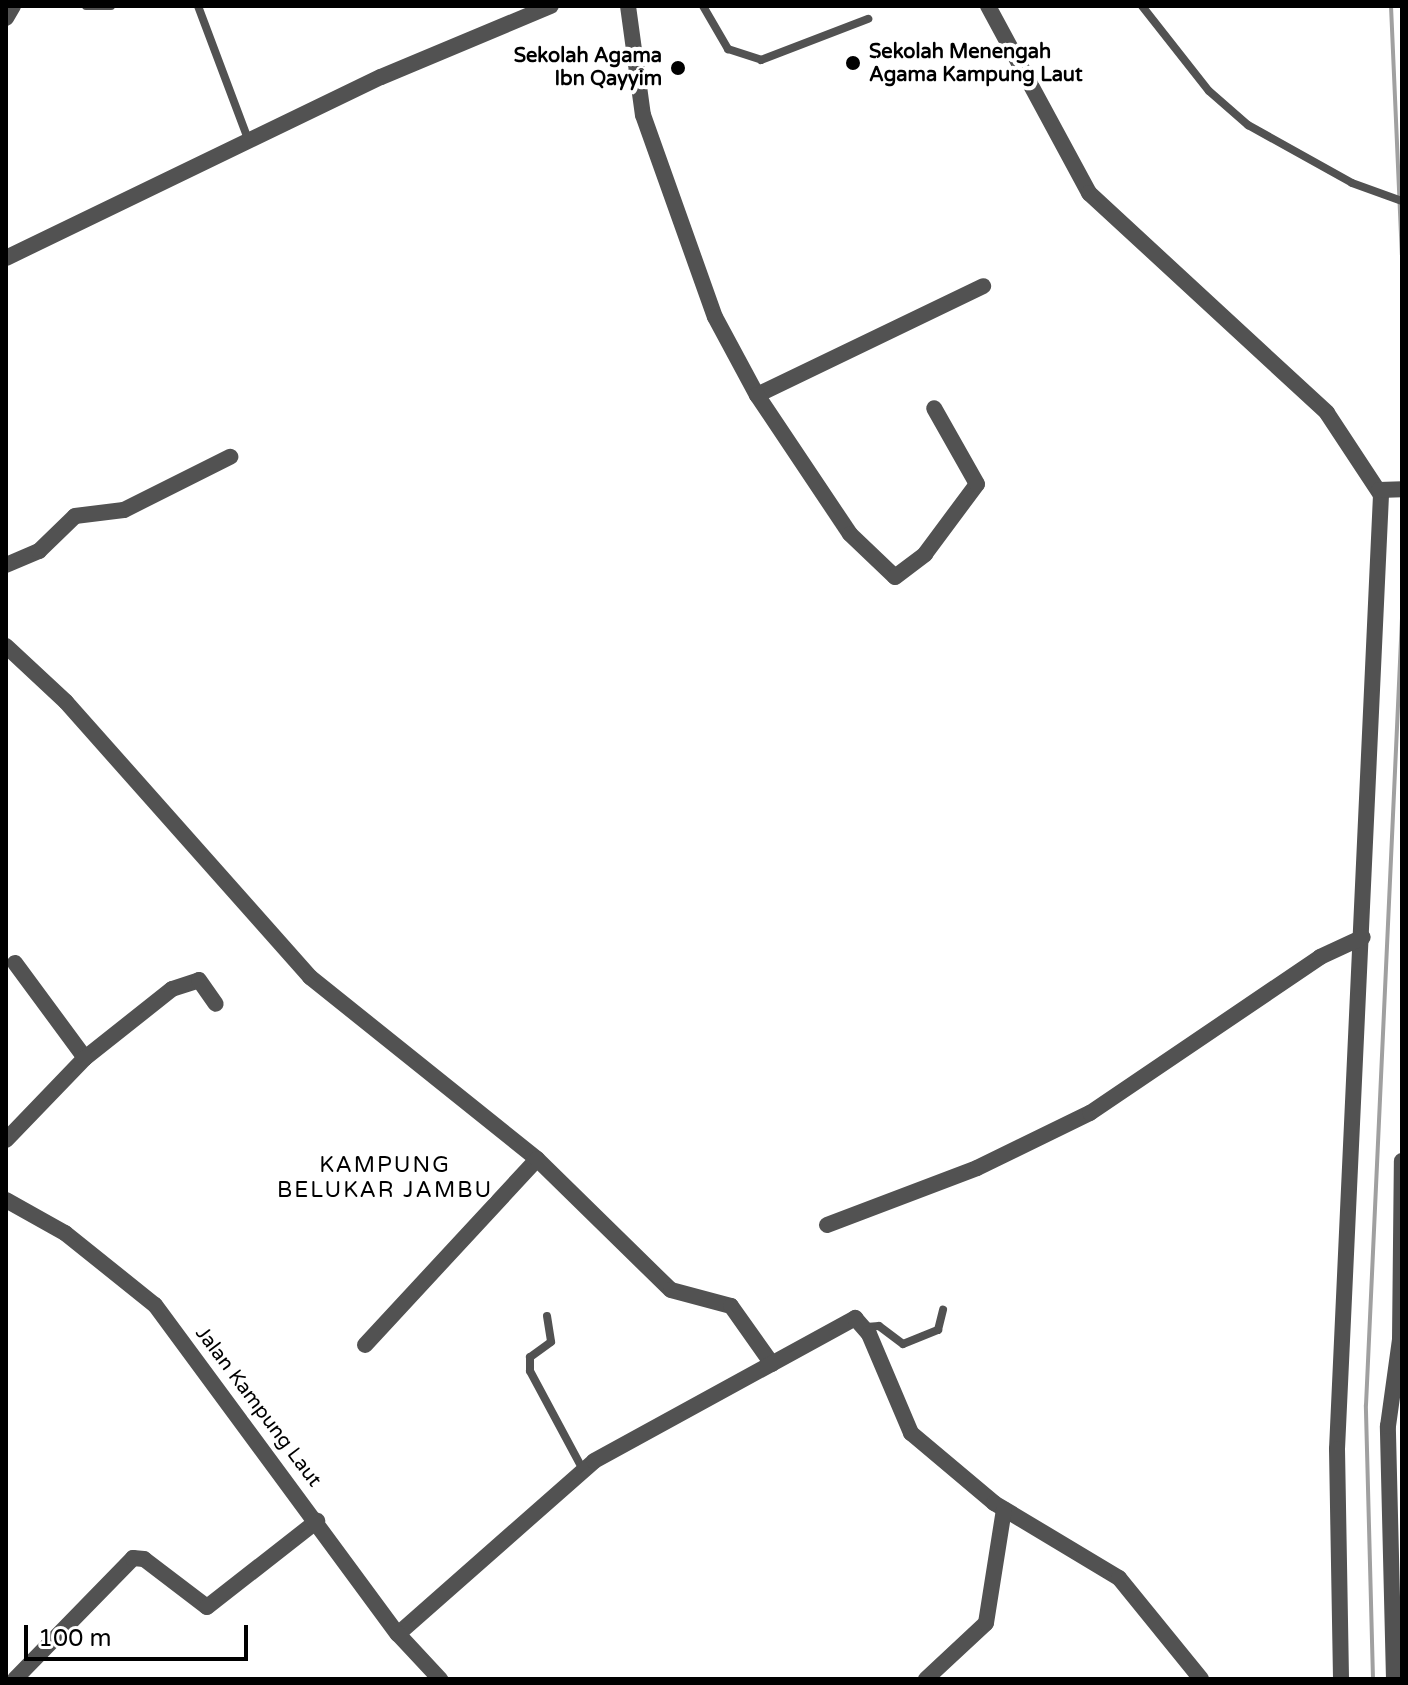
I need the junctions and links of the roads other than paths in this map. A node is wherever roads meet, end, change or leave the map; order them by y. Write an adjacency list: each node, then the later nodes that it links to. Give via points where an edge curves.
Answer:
1 (13, 6): 10 (street)
2 (86, 6): 3 (lane)
3 (111, 6)
4 (198, 6): 12 (lane)
5 (551, 6): 12 (street)
6 (628, 6): 16 (street, via 643,115 715,317)
7 (703, 6): 11 (lane, via 728,49 761,60)
8 (988, 6): 19 (street, via 1089,193 1327,413)
9 (1142, 6): 13 (lane, via 1209,91 1248,125 1352,183)
10 (6, 18)
11 (868, 19)
12 (248, 139): 14 (street)
13 (1402, 201)
14 (6, 258)
15 (983, 286): 16 (street)
16 (757, 395): 17 (street, via 850,534 895,577 908,573 977,484)
17 (934, 408)
18 (230, 457): 20 (street, via 124,510 75,516 39,551)
19 (1389, 489): 23 (street)
20 (6, 565)
21 (6, 646): 22 (street)
22 (14, 667): 28 (street, via 66,702 310,977)
23 (1363, 937): 31 (street, via 1320,957 1090,1113 969,1172); 46 (street, via 1337,1449)
24 (15, 963): 26 (street)
25 (216, 1004): 26 (street, via 202,982 183,983)
26 (85, 1058): 27 (street)
27 (6, 1140)
28 (537, 1159): 35 (street); 36 (street, via 671,1290 731,1306)
29 (1402, 1161): 37 (street)
30 (6, 1200): 40 (street, Jalan Kampung Laut, via 65,1233 155,1305)
31 (827, 1225)
32 (943, 1310): 34 (lane, via 938,1330 903,1344 879,1326)
33 (547, 1316): 38 (lane, via 551,1342 530,1357 530,1371)
34 (866, 1327): 36 (street, via 847,1317); 39 (street, via 911,1433)
35 (365, 1345)
36 (772, 1364): 38 (street)
37 (1398, 1383): 47 (street, via 1388,1426)
38 (583, 1470): 41 (street)
39 (1004, 1509): 44 (street, via 982,1631); 45 (street, via 1119,1578)
40 (317, 1521): 41 (street, Jalan Kampung Laut); 42 (street, via 207,1607 133,1558)
41 (398, 1634): 43 (street, Jalan Kampung Laut)
42 (15, 1679)
43 (440, 1679)
44 (926, 1679)
45 (1201, 1679)
46 (1341, 1679)
47 (1394, 1679)

